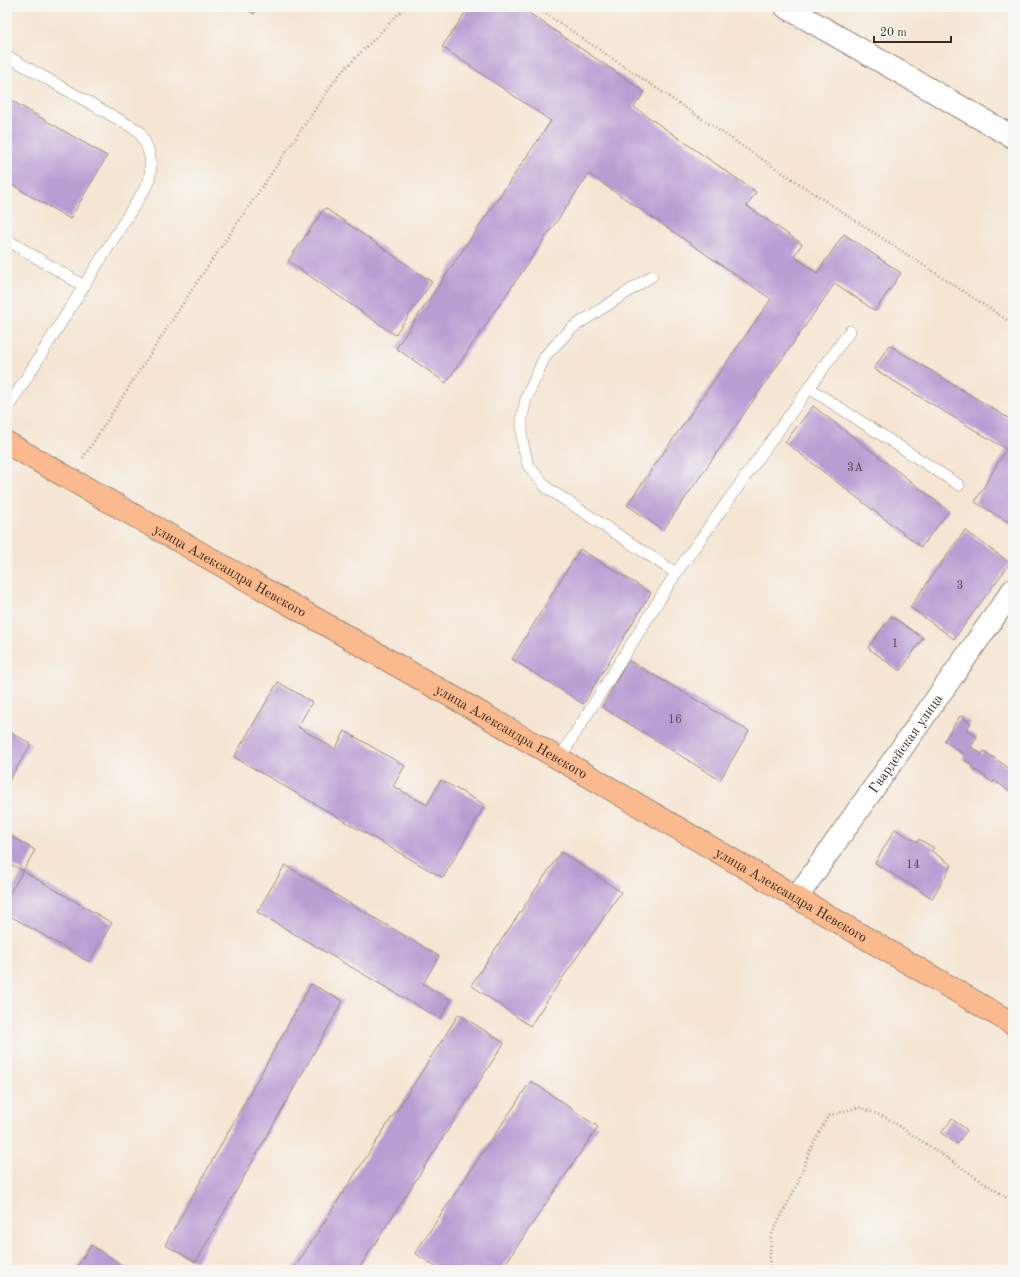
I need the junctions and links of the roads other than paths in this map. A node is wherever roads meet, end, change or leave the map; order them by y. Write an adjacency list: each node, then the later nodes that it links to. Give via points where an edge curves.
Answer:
1 (786, 7): 3 (street)
2 (7, 56): 6 (lane, via 139,131 148,147 151,169 149,182)
3 (1013, 137)
4 (7, 240): 6 (lane)
5 (652, 276): 12 (lane, via 572,328 545,356 526,399 522,417 522,440 528,465 547,488)
6 (84, 286): 9 (lane)
7 (850, 331): 8 (lane)
8 (809, 388): 11 (lane); 12 (lane)
9 (7, 408)
10 (7, 443): 14 (main road, улица Александра Невского)
11 (959, 485)
12 (676, 573): 14 (lane)
13 (1013, 590): 15 (street, Гвардейская улица)
14 (559, 759): 15 (main road, улица Александра Невского)
15 (797, 897): 16 (main road, улица Александра Невского)
16 (1013, 1024)

